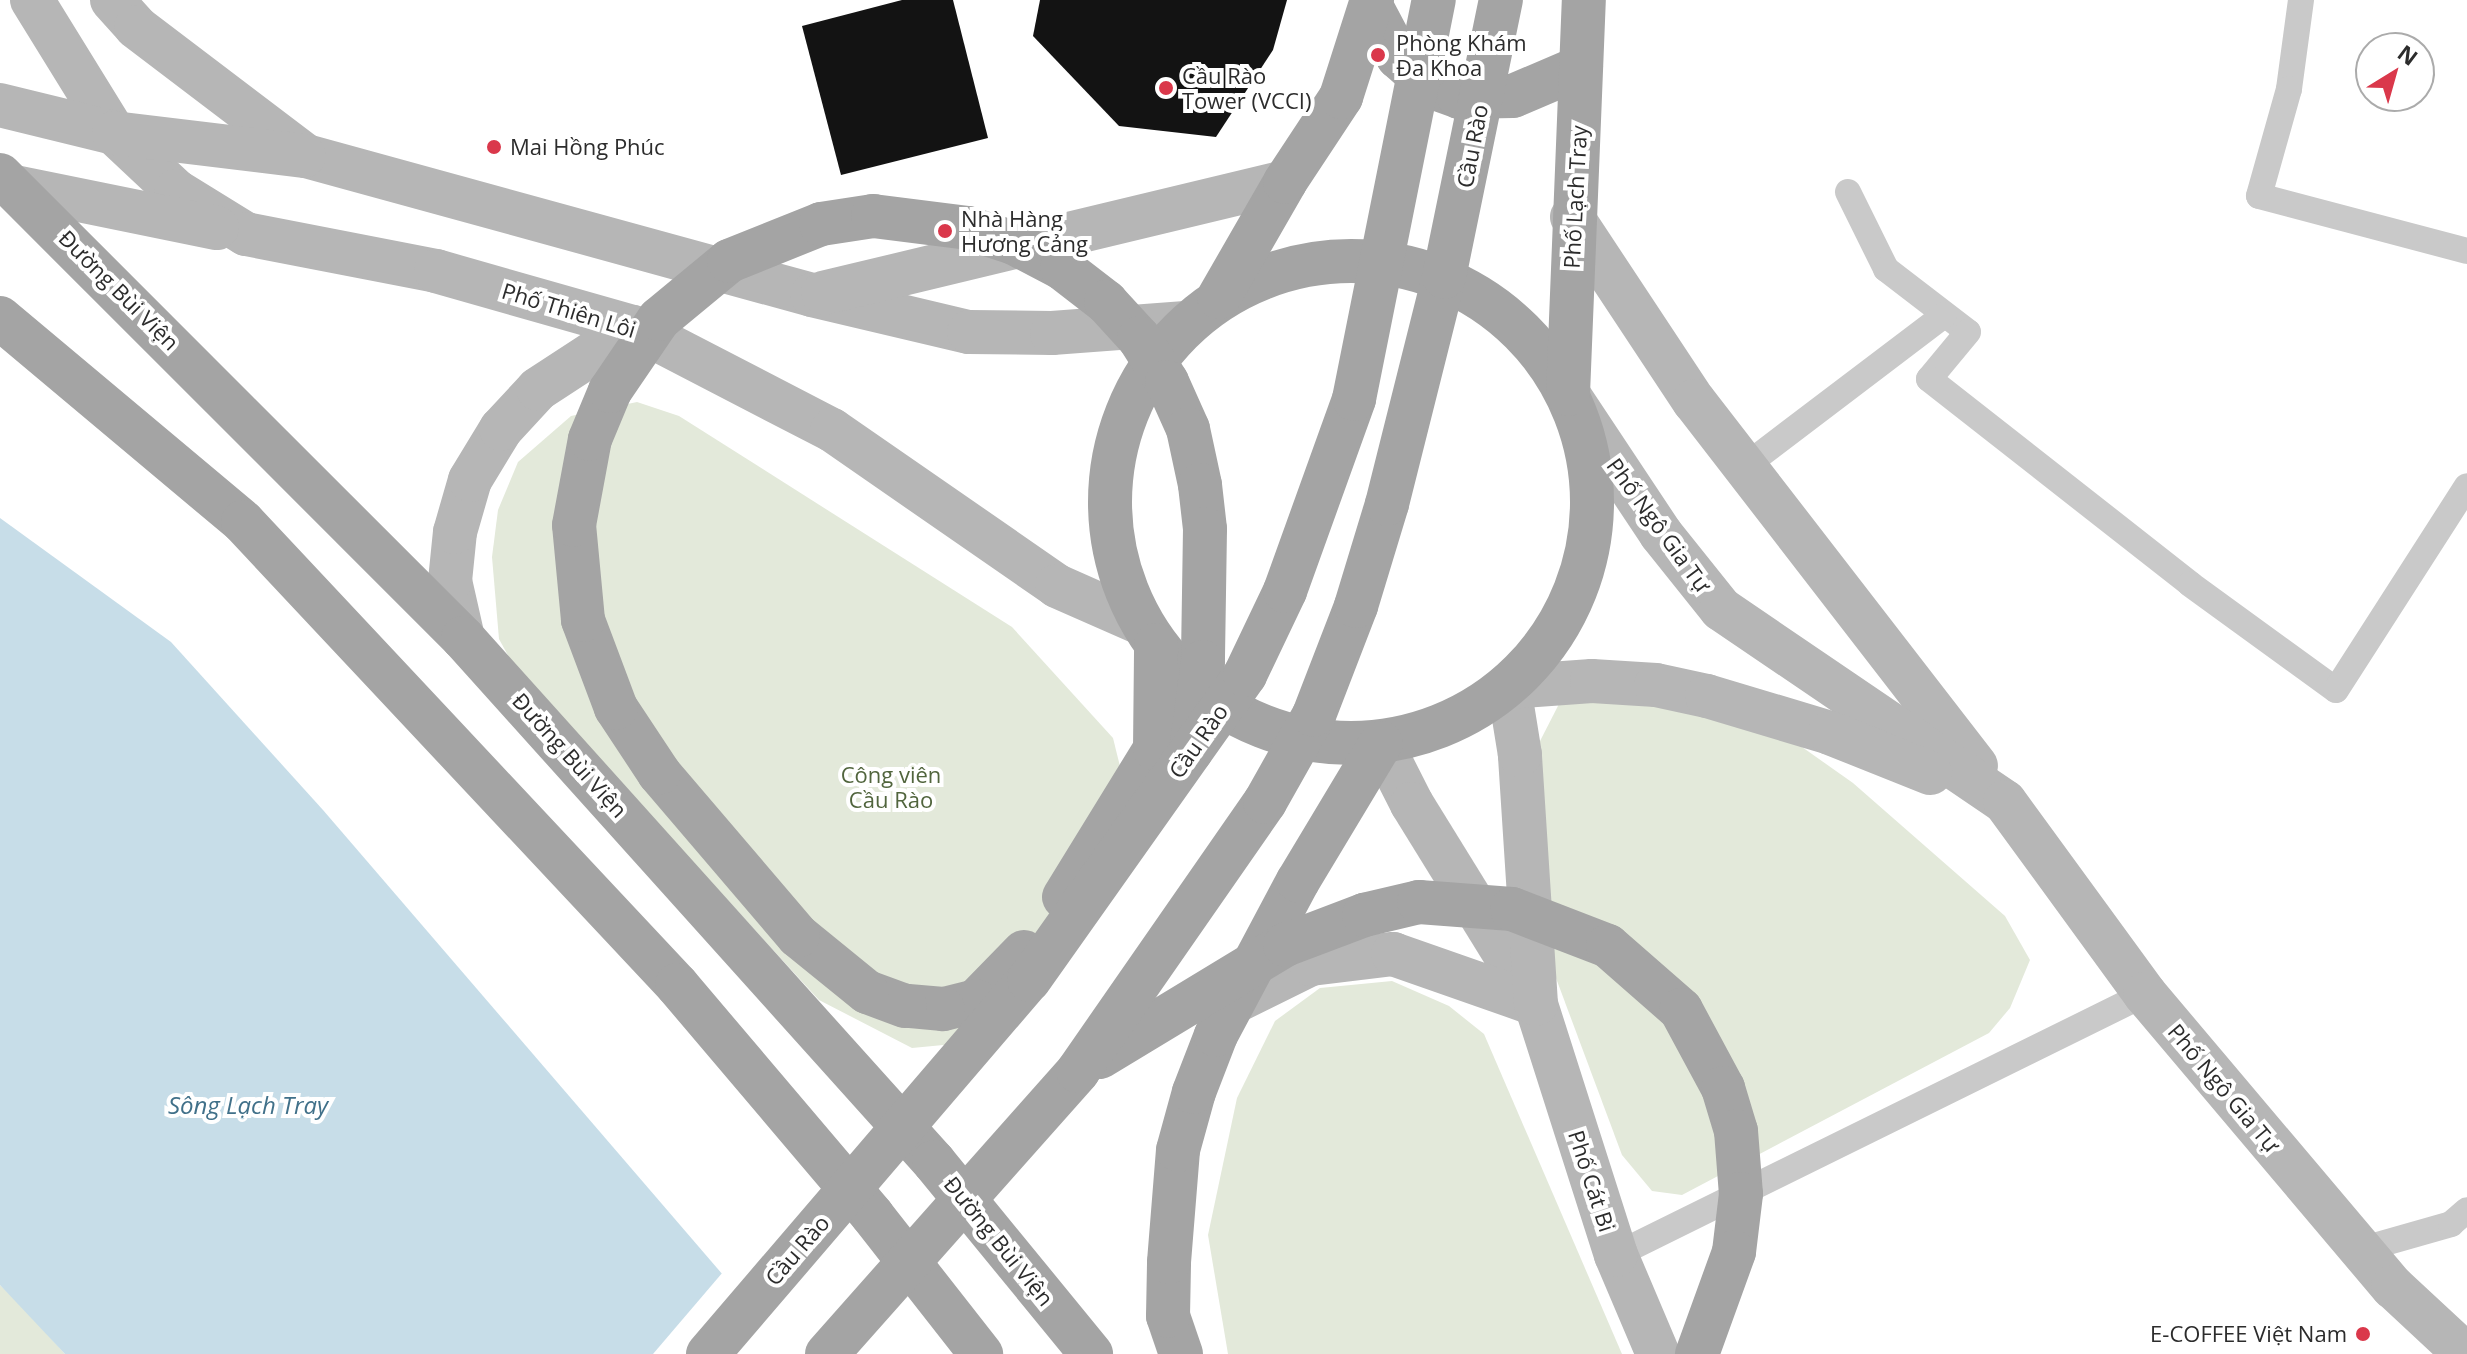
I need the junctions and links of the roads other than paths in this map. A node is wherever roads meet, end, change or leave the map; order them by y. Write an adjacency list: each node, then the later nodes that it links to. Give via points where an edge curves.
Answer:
1 (32, 0): 10 (main road, Phố Thiên Lôi)
2 (112, 0): 11 (main road, via 136,27)
3 (1434, 0): 30 (main road, Cầu Rào, bridge, via 1354,399 1285,591 1245,675)
4 (1501, 0): 35 (main road, Cầu Rào, bridge, via 1444,277 1387,504 1319,701 1265,802)
5 (1584, 0): 8 (main road, Phố Lạch Tray)
6 (2301, 0): 17 (lane, via 2289,89 2259,196)
7 (1372, 3): 8 (main road, via 1398,57 1432,87 1459,97 1513,96); 13 (main road, via 1341,97)
8 (1581, 67): 15 (main road, Phố Lạch Tray)
9 (0, 105): 10 (main road)
10 (114, 133): 11 (main road); 16 (main road, Phố Thiên Lôi, via 176,191)
11 (306, 156): 18 (main road)
12 (4, 177): 16 (main road); 27 (main road, Đường Bùi Viện)
13 (1285, 182): 18 (main road); 19 (main road)
14 (1848, 192): 20 (lane, via 1886,269)
15 (1572, 217): 23 (main road, Phố Lạch Tray); 24 (main road)
16 (246, 234): 22 (main road, Phố Thiên Lôi, via 436,271)
17 (2467, 251)
18 (812, 295): 19 (main road, via 969,332 1052,333)
19 (1203, 310): 23 (main road, via 1257,277 1328,260 1401,265 1469,291 1526,335); 26 (main road, via 1144,373 1117,433 1108,497 1116,562)
20 (1944, 315): 24 (lane); 25 (lane, via 1968,332 1929,379 2190,584 2336,690)
21 (0, 318): 41 (main road, via 243,522 677,985 872,1215)
22 (633, 327): 26 (main road, Phố Thiên Lôi, via 832,430 1057,586); 27 (main road, via 538,389 501,429 470,480 455,532 450,581)
23 (1568, 394): 28 (main road, via 1592,471 1589,551 1561,625); 31 (main road, Phố Ngô Gia Tự, via 1661,534 1721,609)
24 (1744, 467): 31 (main road)
25 (2467, 486)
26 (1148, 634): 29 (main road, via 1201,691 1256,724 1317,741); 30 (main road, bridge, via 1155,749 1083,870 1024,952 976,1001 943,1009 905,1006 867,992 798,936 659,773 616,708 583,620 574,525 590,439 610,391 659,319 729,261 821,224 873,216 968,228 1014,243 1062,268 1106,302 1139,338 1188,429 1205,529 1203,662)
27 (463, 638): 42 (main road, Đường Bùi Viện, via 934,1162)
28 (1509, 687): 29 (main road, via 1449,724); 31 (main road, via 1592,681 1656,685 1707,696 1830,733); 33 (main road, Phố Cát Bi, via 1520,755)
29 (1381, 743): 33 (main road, Phố Cát Bi, via 1412,804); 34 (main road, via 1323,835)
30 (1191, 751): 39 (main road, Cầu Rào, bridge, via 1029,980)
31 (2005, 802): 32 (main road, Phố Ngô Gia Tự)
32 (2145, 994): 37 (main road, Phố Ngô Gia Tự); 38 (lane)
33 (1536, 1004): 34 (main road, via 1393,954 1311,964); 38 (main road, Phố Cát Bi)
34 (1226, 1018): 43 (main road, via 1178,1150 1168,1316)
35 (1078, 1071): 40 (main road, Cầu Rào, bridge); 45 (main road, bridge, via 1285,945 1364,915 1419,902 1449,902 1512,909 1559,923 1608,946 1681,1010 1723,1088 1736,1131 1741,1194 1734,1252)
36 (2467, 1210): 37 (lane, via 2451,1224)
37 (2360, 1250): 46 (main road, Phố Ngô Gia Tự)
38 (1616, 1255): 44 (main road, Phố Cát Bi)
39 (708, 1354)
40 (827, 1354)
41 (981, 1354)
42 (1091, 1354)
43 (1181, 1354)
44 (1658, 1354)
45 (1697, 1354)
46 (2465, 1354)

